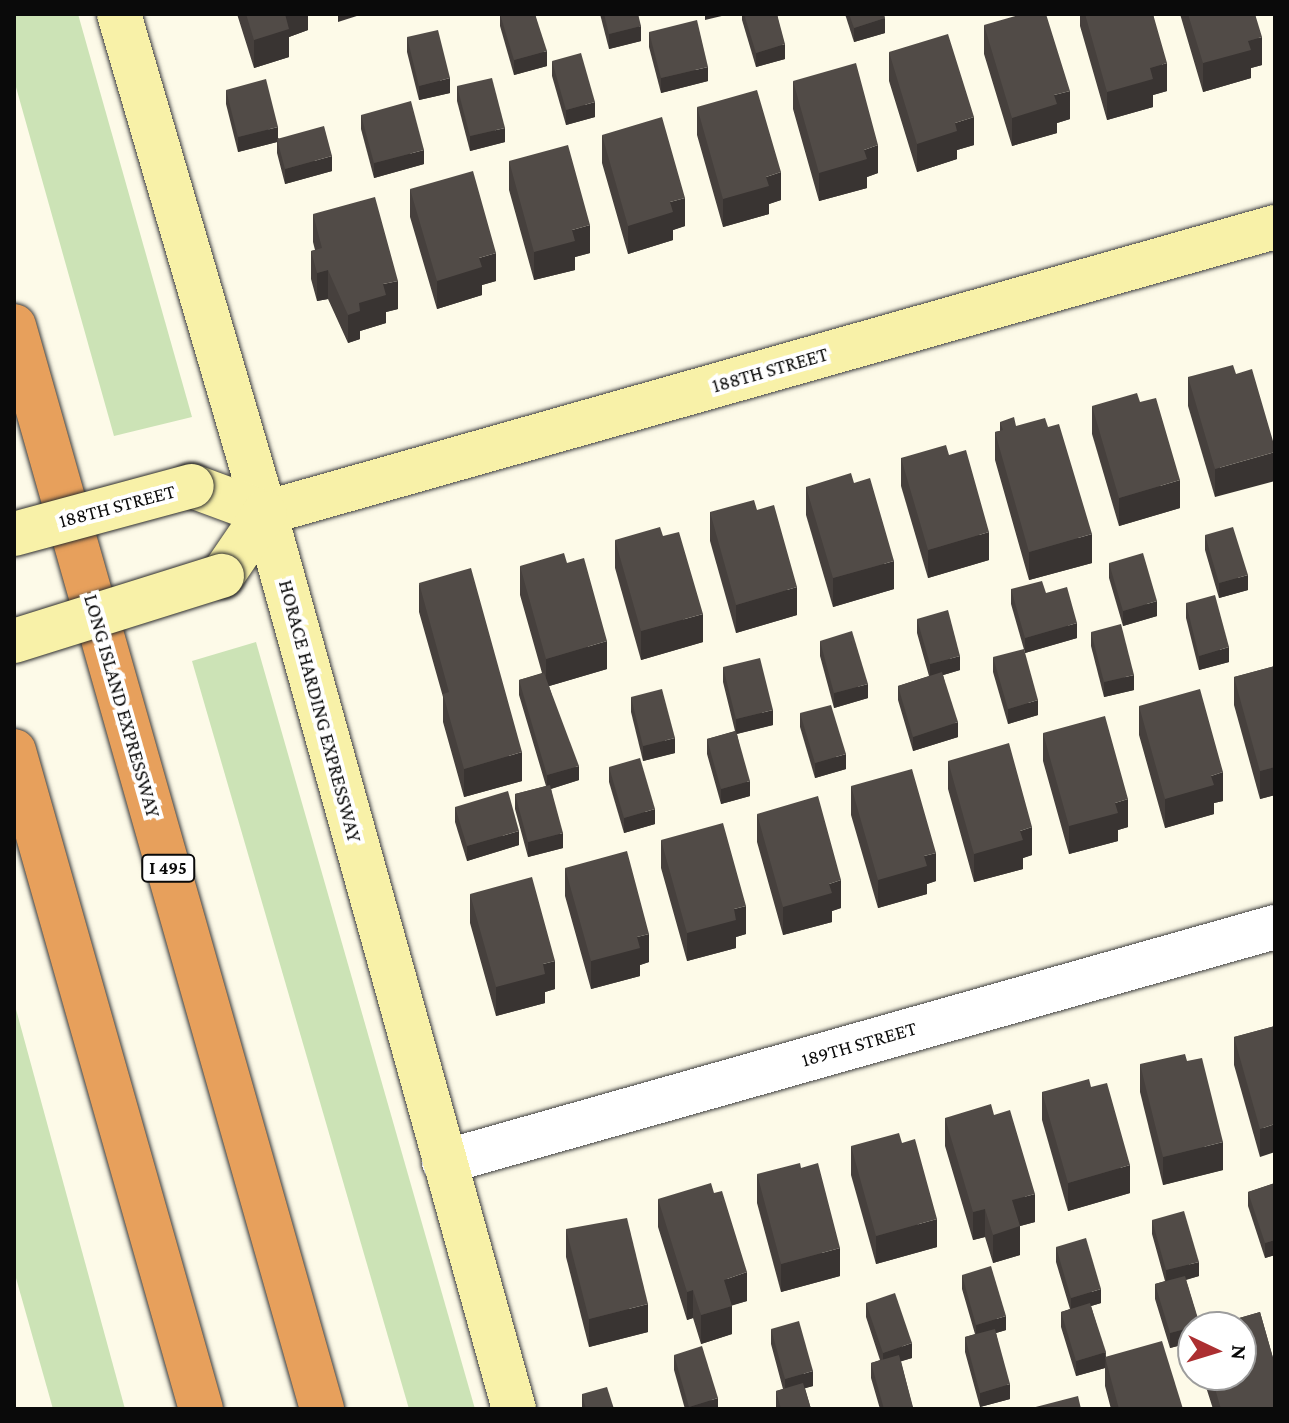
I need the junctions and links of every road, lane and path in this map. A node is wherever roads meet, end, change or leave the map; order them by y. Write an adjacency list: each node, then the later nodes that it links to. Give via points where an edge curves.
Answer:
1 (119, 14): 4 (street, HORACE HARDING EXPRESSWAY)
2 (1275, 227): 4 (street, 188TH STREET)
3 (14, 326): 11 (highway, LONG ISLAND EXPRESSWAY / I 495)
4 (265, 513): 5 (street, 188TH STREET, bridge, via 192,486); 6 (street, bridge, via 222,576); 9 (street, HORACE HARDING EXPRESSWAY)
5 (14, 534)
6 (14, 641)
7 (14, 751): 10 (highway)
8 (1275, 927): 9 (street, 189TH STREET)
9 (444, 1162): 12 (street, HORACE HARDING EXPRESSWAY)
10 (201, 1409)
11 (322, 1409)
12 (514, 1409)

